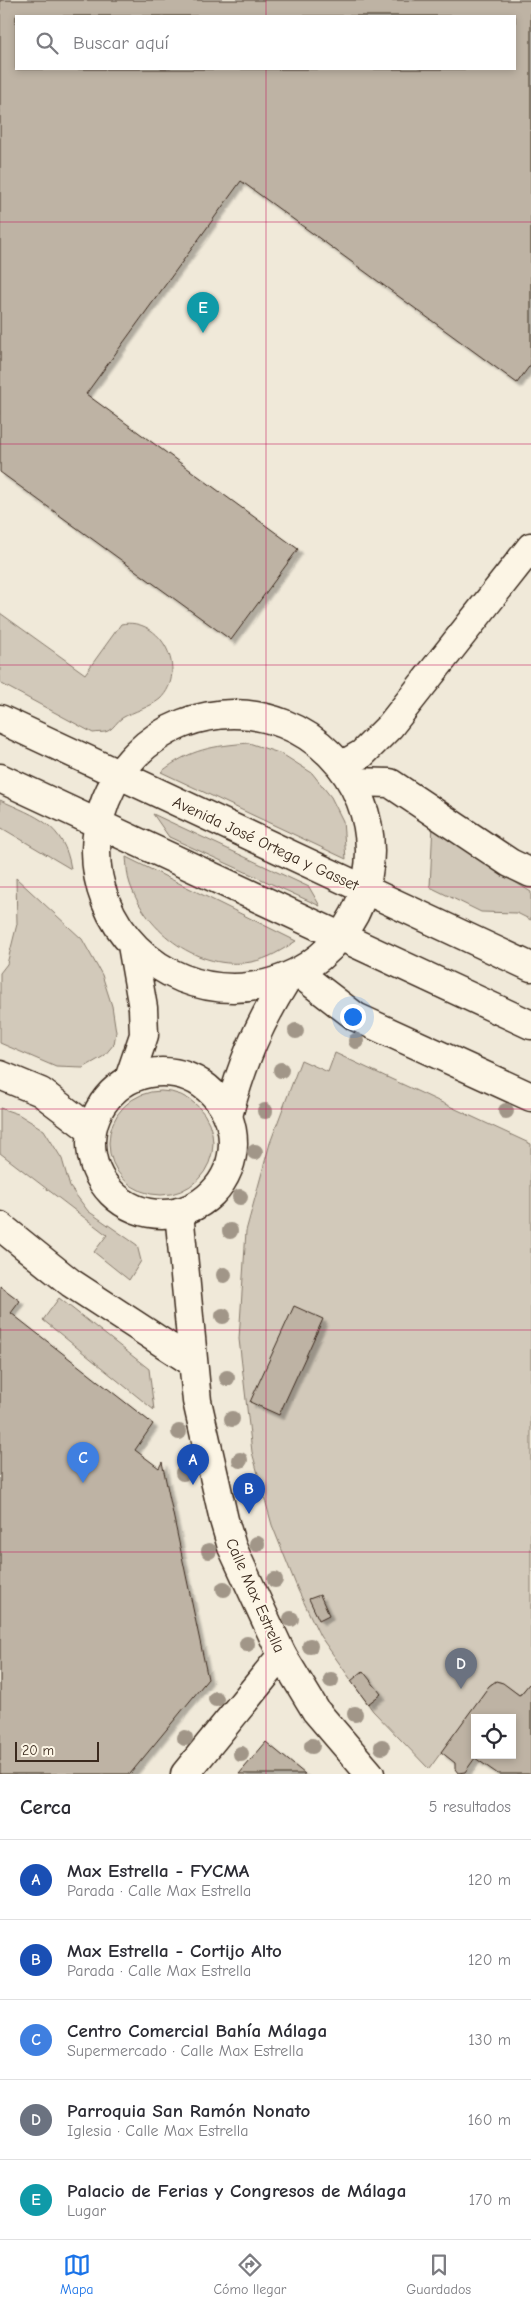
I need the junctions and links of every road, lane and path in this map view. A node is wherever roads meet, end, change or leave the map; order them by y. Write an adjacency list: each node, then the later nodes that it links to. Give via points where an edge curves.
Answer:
1 (526, 564): 4 (street)
2 (0, 719): 3 (street, Avenida José Ortega y Gasset)
3 (119, 774): 4 (street, via 138,751 158,736 189,721 228,714 267,718 306,735); 6 (street, via 106,798); 8 (street, Avenida José Ortega y Gasset)
4 (347, 774): 7 (street, via 390,782); 8 (street, via 367,821 371,849)
5 (0, 778): 6 (street)
6 (98, 824): 9 (street); 10 (street, via 95,854 100,885 110,914)
7 (531, 873)
8 (366, 889): 9 (street, via 355,916); 11 (street, Avenida José Ortega y Gasset)
9 (341, 937): 12 (street, via 326,954); 13 (street)
10 (132, 944): 12 (street, via 169,973 212,988 258,987); 15 (street, via 143,1008 144,1035)
11 (531, 967)
12 (293, 976): 16 (street, via 356,1017); 17 (street, via 263,1018 237,1080)
13 (531, 1025)
14 (0, 1075): 18 (street, via 41,1092)
15 (130, 1079): 17 (street, via 150,1072 172,1072 196,1080 215,1095); 18 (street, via 104,1100)
16 (531, 1096)
17 (228, 1116): 19 (street, via 233,1152 228,1170 206,1199)
18 (91, 1130): 19 (street, via 91,1153 98,1174 111,1192 129,1206 150,1213 171,1215)
19 (179, 1212): 21 (street, Calle Max Estrella)
20 (0, 1226): 21 (street, via 72,1282)
21 (192, 1362): 22 (street, Calle Max Estrella, via 197,1401 232,1547)
22 (282, 1655): 23 (street); 24 (street, Calle Max Estrella, via 316,1711)
23 (185, 1774)
24 (370, 1774)

